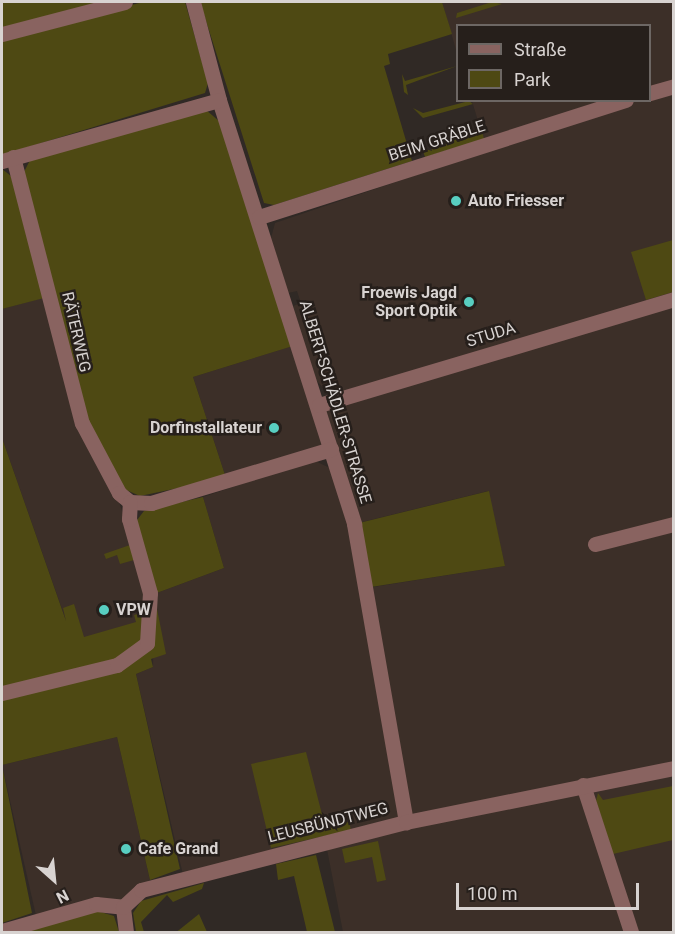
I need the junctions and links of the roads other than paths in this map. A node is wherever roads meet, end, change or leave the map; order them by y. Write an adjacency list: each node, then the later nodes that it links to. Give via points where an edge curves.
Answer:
1 (125, 2): 3 (street)
2 (193, 2): 6 (street, ALBERT-SCHÄDLER-STRASSE)
3 (2, 34)
4 (674, 86): 5 (street)
5 (651, 93)
6 (219, 100): 8 (street); 9 (street, ALBERT-SCHÄDLER-STRASSE)
7 (620, 102): 9 (street, BEIM GRÄBLE)
8 (7, 159): 13 (street, RÄTERWEG, via 82,423 102,470)
9 (259, 217): 11 (street, ALBERT-SCHÄDLER-STRASSE)
10 (674, 299): 11 (street, STUDA)
11 (318, 405): 12 (street, ALBERT-SCHÄDLER-STRASSE)
12 (331, 449): 13 (street, via 198,493 151,503); 19 (street, ALBERT-SCHÄDLER-STRASSE, via 358,542)
13 (130, 502): 16 (street, via 129,519 150,593 147,643 117,665)
14 (674, 524): 15 (street)
15 (595, 544)
16 (2, 693)
17 (674, 768): 18 (street, LEUSBÜNDTWEG)
18 (584, 785): 19 (street, LEUSBÜNDTWEG); 23 (street)
19 (406, 822): 20 (street, LEUSBÜNDTWEG, via 141,890)
20 (123, 907): 21 (street, via 96,904); 22 (street)
21 (2, 931)
22 (126, 933)
23 (631, 933)

